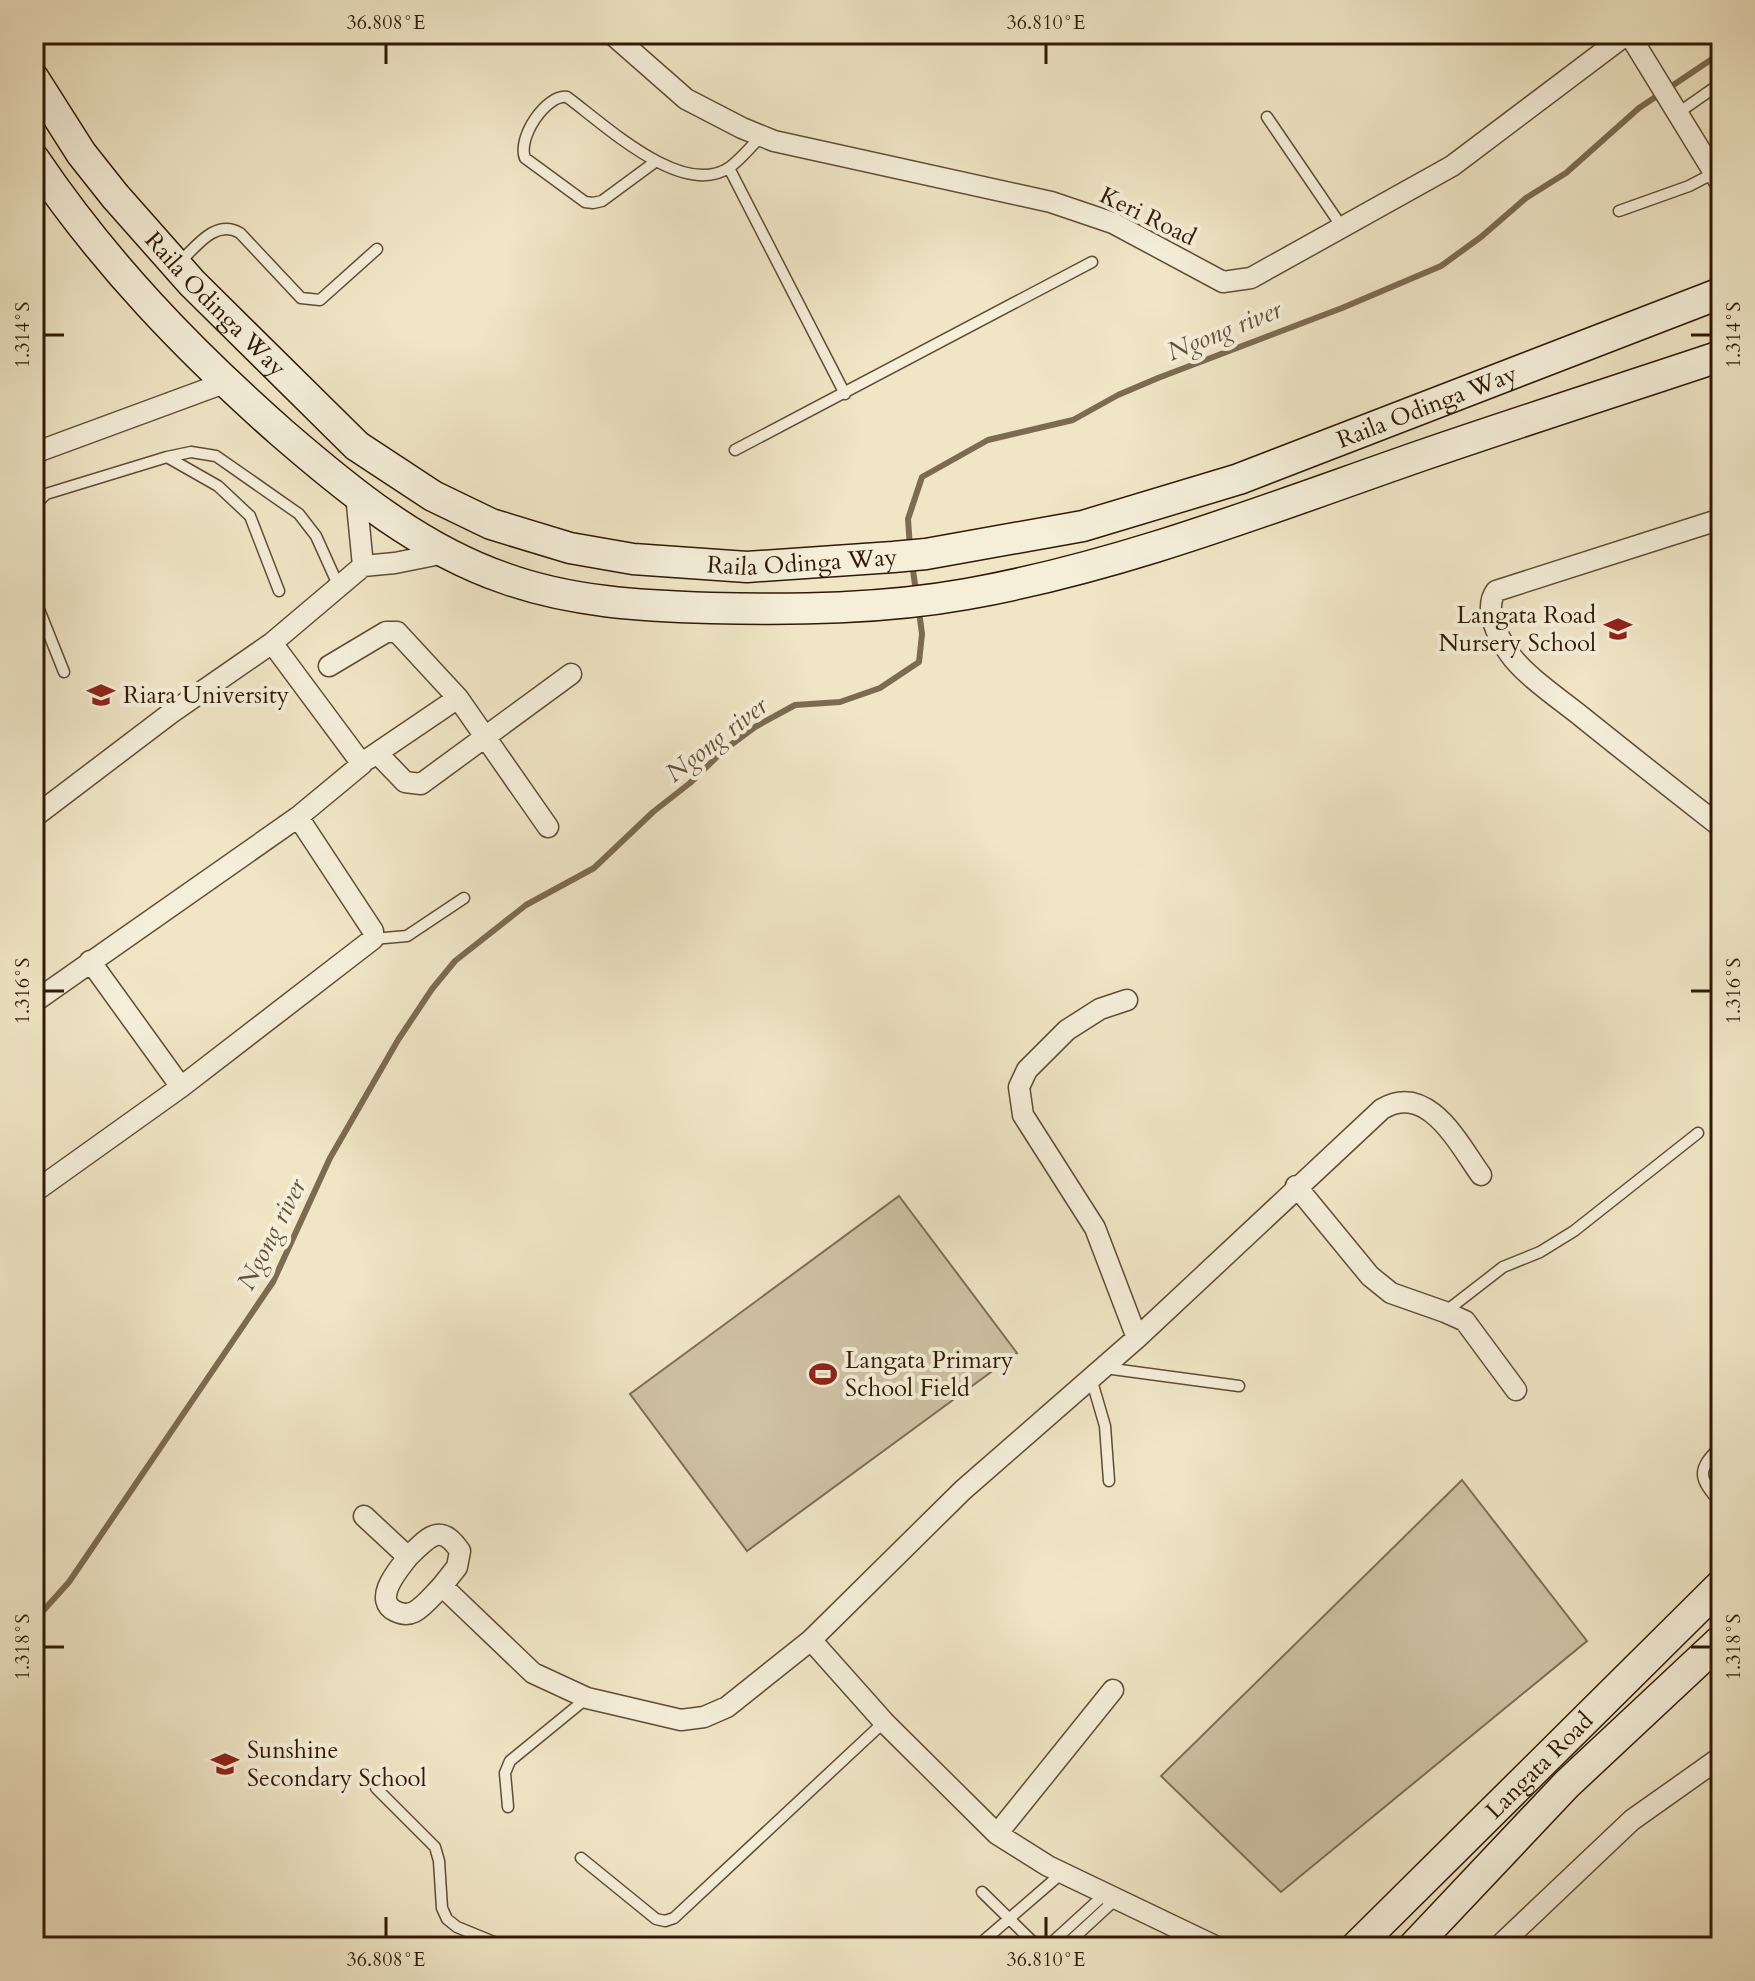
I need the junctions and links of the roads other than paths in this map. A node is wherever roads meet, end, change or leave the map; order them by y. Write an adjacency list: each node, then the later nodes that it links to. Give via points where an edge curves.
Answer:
1 (612, 34): 7 (street, Keri Road, via 686,99)
2 (1628, 34): 5 (street); 13 (street, Keri Road, via 1452,166)
3 (34, 79): 16 (main road, Raila Odinga Way, via 81,153)
4 (1721, 83): 5 (lane)
5 (1678, 113): 11 (street)
6 (1267, 117): 13 (lane)
7 (762, 136): 10 (lane); 13 (street, Keri Road, via 1051,202 1113,223 1223,282 1251,278)
8 (34, 159): 19 (main road, Raila Odinga Way, via 73,217)
9 (655, 162): 9 (lane, via 602,201 585,202 525,158 522,145 552,99 567,97); 10 (lane, via 695,176)
10 (729, 168): 20 (lane)
11 (1717, 178): 12 (lane)
12 (1619, 211)
13 (1343, 228)
14 (377, 249): 16 (lane, via 320,300 309,301 232,228 216,229)
15 (1092, 262): 20 (lane)
16 (177, 266): 21 (main road, Raila Odinga Way, via 357,446 433,496 491,524 570,548 633,559 747,567 893,557 1083,526 1239,479)
17 (1721, 293): 21 (main road, Raila Odinga Way)
18 (1721, 356): 24 (main road, Raila Odinga Way)
19 (224, 383): 23 (street); 26 (main road, Raila Odinga Way)
20 (845, 394): 22 (lane)
21 (1405, 415): 24 (main road)
22 (735, 450)
23 (34, 453)
24 (1422, 455): 29 (main road, Raila Odinga Way, via 1155,547 1050,576 915,601 786,609 651,606 540,589)
25 (167, 457): 27 (lane, via 46,494); 31 (lane, via 191,452 216,456 299,514 316,536); 32 (lane, via 218,486 250,516)
26 (356, 494): 29 (main road, Raila Odinga Way); 30 (street)
27 (34, 506)
28 (1721, 519): 44 (street, via 1496,591 1490,609 1509,654)
29 (445, 553): 30 (street)
30 (363, 566): 31 (street)
31 (339, 587): 34 (street)
32 (279, 591)
33 (34, 597): 36 (lane)
34 (272, 643): 40 (street); 41 (street)
35 (329, 666): 38 (street, via 386,632 397,632)
36 (64, 672)
37 (571, 674): 39 (street)
38 (458, 698): 39 (street); 40 (street)
39 (485, 737): 40 (street, via 421,784 405,782); 43 (street)
40 (369, 758): 42 (street)
41 (34, 817)
42 (298, 817): 46 (street, via 373,931); 47 (street)
43 (548, 827)
44 (1721, 827)
45 (464, 898): 46 (lane, via 407,936)
46 (373, 939): 50 (street)
47 (90, 961): 49 (street); 50 (street)
48 (1127, 1000): 56 (street, via 1100,1009 1067,1030 1027,1070 1019,1087 1023,1115 1095,1228)
49 (34, 1002)
50 (181, 1087): 54 (street)
51 (1698, 1133): 55 (lane, via 1574,1231 1503,1267)
52 (1481, 1175): 53 (street, via 1435,1113 1413,1102 1395,1101)
53 (1296, 1186): 55 (street, via 1370,1276 1391,1293); 56 (street)
54 (34, 1192)
55 (1445, 1312): 59 (street, via 1465,1321)
56 (1137, 1338): 57 (street)
57 (1097, 1373): 58 (lane); 61 (lane); 67 (street, via 963,1490)
58 (1239, 1386)
59 (1516, 1390)
60 (1721, 1446): 62 (lane, via 1707,1460 1702,1478)
61 (1109, 1481)
62 (1721, 1504)
63 (364, 1516): 64 (street)
64 (408, 1557): 66 (street, via 431,1535 448,1538 460,1551 457,1567); 66 (street, via 388,1586 390,1607 406,1614 416,1611)
65 (1721, 1585): 87 (main road, Langata Road)
66 (442, 1586): 70 (street, via 533,1673)
67 (811, 1640): 70 (street, via 727,1707 704,1717 681,1720); 71 (street)
68 (1721, 1640): 88 (main road, Langata Road, via 1567,1784)
69 (1113, 1690): 75 (street)
70 (587, 1698): 74 (lane, via 510,1761 505,1773)
71 (884, 1722): 75 (street); 76 (lane, via 674,1918 656,1919)
72 (1721, 1757): 89 (street, via 1632,1820)
73 (376, 1788): 82 (lane, via 435,1847 447,1919)
74 (508, 1807)
75 (997, 1834): 77 (street)
76 (581, 1858)
77 (1062, 1873): 79 (street); 80 (lane)
78 (982, 1892): 80 (lane)
79 (1111, 1896): 84 (lane); 85 (lane); 86 (street)
80 (1009, 1917): 81 (lane); 83 (lane)
81 (981, 1943)
82 (506, 1947)
83 (1038, 1947)
84 (1047, 1947)
85 (1064, 1947)
86 (1217, 1947)
87 (1356, 1947)
88 (1413, 1947)
89 (1498, 1947)

